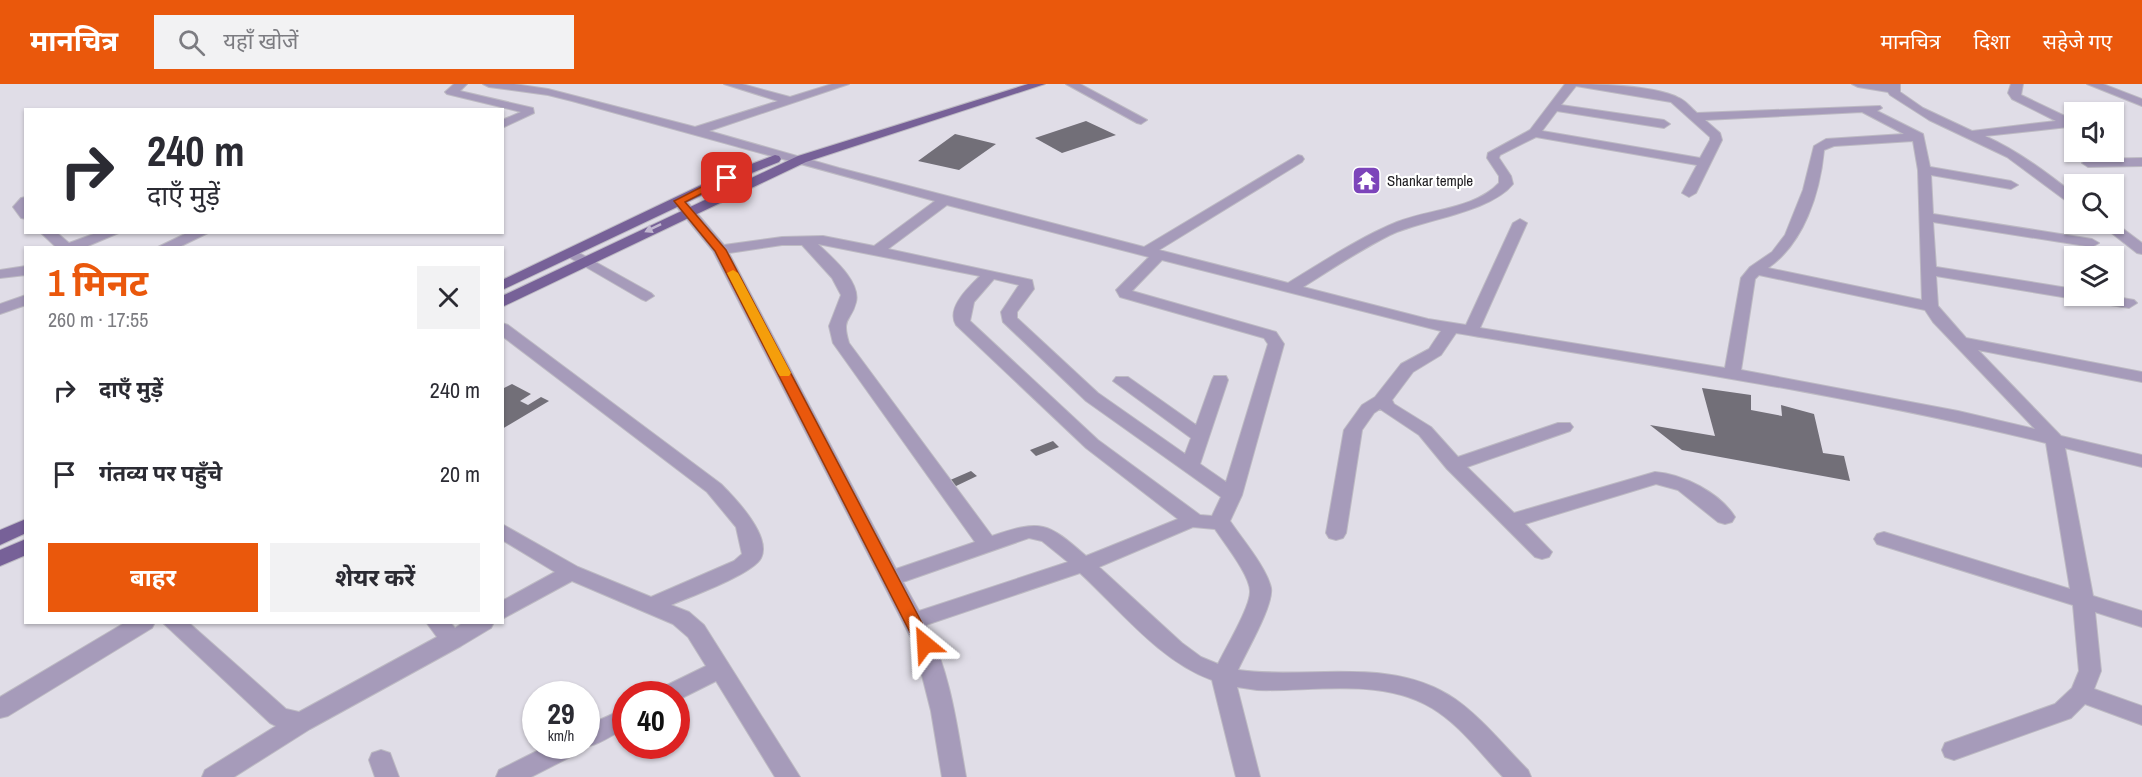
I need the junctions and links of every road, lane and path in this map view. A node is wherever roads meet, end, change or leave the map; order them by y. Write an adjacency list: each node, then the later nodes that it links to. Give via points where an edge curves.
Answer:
1 (461, 84): 21 (street, via 451,92 529,110)
2 (489, 84): 23 (street, via 548,92)
3 (730, 84): 14 (street)
4 (843, 84): 14 (street)
5 (1006, 84): 27 (main road)
6 (1039, 84): 28 (main road)
7 (1072, 84): 20 (street)
8 (1571, 84): 17 (street)
9 (1580, 84): 19 (street, via 1668,97)
10 (1858, 84): 13 (street)
11 (2017, 84): 25 (street, via 2016,97 2065,121 2064,124)
12 (2093, 84): 15 (street)
13 (1894, 87): 16 (street, via 1894,93)
14 (790, 101): 23 (street)
15 (2142, 103)
16 (1908, 105): 18 (street); 25 (street)
17 (1554, 107): 22 (street); 24 (street)
18 (1864, 109): 19 (street); 26 (street)
19 (1695, 117): 31 (street, via 1716,135)
20 (1142, 120)
21 (504, 124)
22 (1664, 124)
23 (693, 132): 27 (street)
24 (1533, 133): 31 (street); 62 (street, via 1494,153 1493,158 1505,176 1502,190 1474,203 1402,225)
25 (1972, 134): 36 (street, via 2005,151)
26 (1919, 137): 33 (street); 57 (street, via 1821,145 1794,235 1777,255)
27 (785, 155): 28 (street); 38 (main road)
28 (802, 159): 37 (street); 38 (main road)
29 (1298, 159): 54 (street)
30 (2142, 162): 32 (street)
31 (1705, 163): 35 (street)
32 (2088, 163)
33 (1924, 170): 34 (street); 39 (street)
34 (2011, 185)
35 (1689, 193)
36 (2064, 193)
37 (945, 200): 52 (street); 54 (street)
38 (684, 206): 50 (street); 53 (main road); 55 (main road, one-way to 55)
39 (1926, 217): 46 (street); 58 (street)
40 (1520, 223): 73 (street)
41 (50, 234): 47 (street)
42 (108, 234): 48 (street)
43 (198, 234): 49 (street)
44 (2120, 234): 51 (street)
45 (806, 240): 50 (street); 52 (street); 96 (street, via 847,287 848,301 836,329 842,343)
46 (2092, 243)
47 (64, 246)
48 (73, 246)
49 (168, 246)
50 (720, 250): 102 (street)
51 (2142, 250)
52 (876, 251): 60 (street)
53 (572, 253): 55 (street); 61 (main road)
54 (1152, 253): 62 (street); 86 (street, via 1124,290 1125,294 1270,335 1276,344)
55 (587, 260): 64 (street); 66 (main road)
56 (24, 270): 59 (street)
57 (1755, 270): 69 (street); 75 (street, via 1744,292)
58 (1928, 270): 63 (street); 69 (street)
59 (0, 274)
60 (990, 274): 85 (street, via 1027,284 1009,312 1009,319 1016,326 1092,397); 88 (street, via 964,303 960,312 962,322 1092,444)
61 (504, 285)
62 (1289, 289): 71 (street)
63 (2064, 292)
64 (646, 296)
65 (24, 300): 70 (street)
66 (504, 301)
67 (2124, 302): 68 (street)
68 (2129, 303)
69 (1930, 306): 74 (street)
70 (0, 309)
71 (1452, 328): 73 (street); 79 (street, via 1435,352 1407,368)
72 (504, 330): 104 (street, via 714,488 749,533 752,556 741,566)
73 (1471, 331): 75 (street)
74 (1961, 342): 76 (street); 82 (street)
75 (1732, 374): 82 (street, via 1958,416)
76 (2142, 377)
77 (1220, 380): 81 (street)
78 (1122, 381): 81 (street)
79 (1383, 400): 84 (street, via 1387,407 1425,431); 93 (street, via 1368,409 1353,430)
80 (1564, 427): 84 (street)
81 (1200, 436): 85 (street)
82 (2054, 439): 83 (street); 103 (street)
83 (2142, 461)
84 (1454, 465): 90 (street)
85 (1190, 466): 86 (street)
86 (1232, 495): 89 (street)
87 (1725, 517): 90 (street, via 1688,487 1655,478)
88 (1193, 520): 89 (street, via 1201,524); 100 (street)
89 (1220, 521): 114 (street, via 1261,590)
90 (1511, 521): 98 (street)
91 (24, 526): 94 (main road)
92 (504, 532): 101 (street)
93 (1335, 532)
94 (0, 538)
95 (1884, 540): 103 (street)
96 (988, 545): 100 (street, via 1035,531 1053,539); 102 (street)
97 (24, 547): 99 (main road)
98 (1542, 552)
99 (0, 560)
100 (1083, 565): 107 (street); 114 (street, via 1168,644 1198,666)
101 (571, 572): 104 (street); 105 (street)
102 (891, 578): 107 (street)
103 (2082, 600): 106 (street); 116 (street, via 2090,671)
104 (650, 606): 113 (street, via 681,618 696,631)
105 (504, 610)
106 (2142, 619)
107 (914, 621): 125 (street, via 925,644 943,711)
108 (141, 624): 117 (street)
109 (175, 624): 119 (street, via 278,716)
110 (439, 624): 112 (street)
111 (480, 624): 112 (street)
112 (453, 640): 119 (street)
113 (720, 669): 115 (street); 124 (street)
114 (1223, 677): 126 (street); 127 (street, via 1386,682 1415,690 1456,715)
115 (690, 684)
116 (2081, 693): 118 (street); 120 (street, via 2063,711)
117 (0, 709)
118 (2142, 716)
119 (302, 722): 122 (street)
120 (1954, 750)
121 (543, 759): 123 (street)
122 (214, 777)
123 (508, 777)
124 (788, 777)
125 (954, 777)
126 (1248, 777)
127 (1519, 777)

